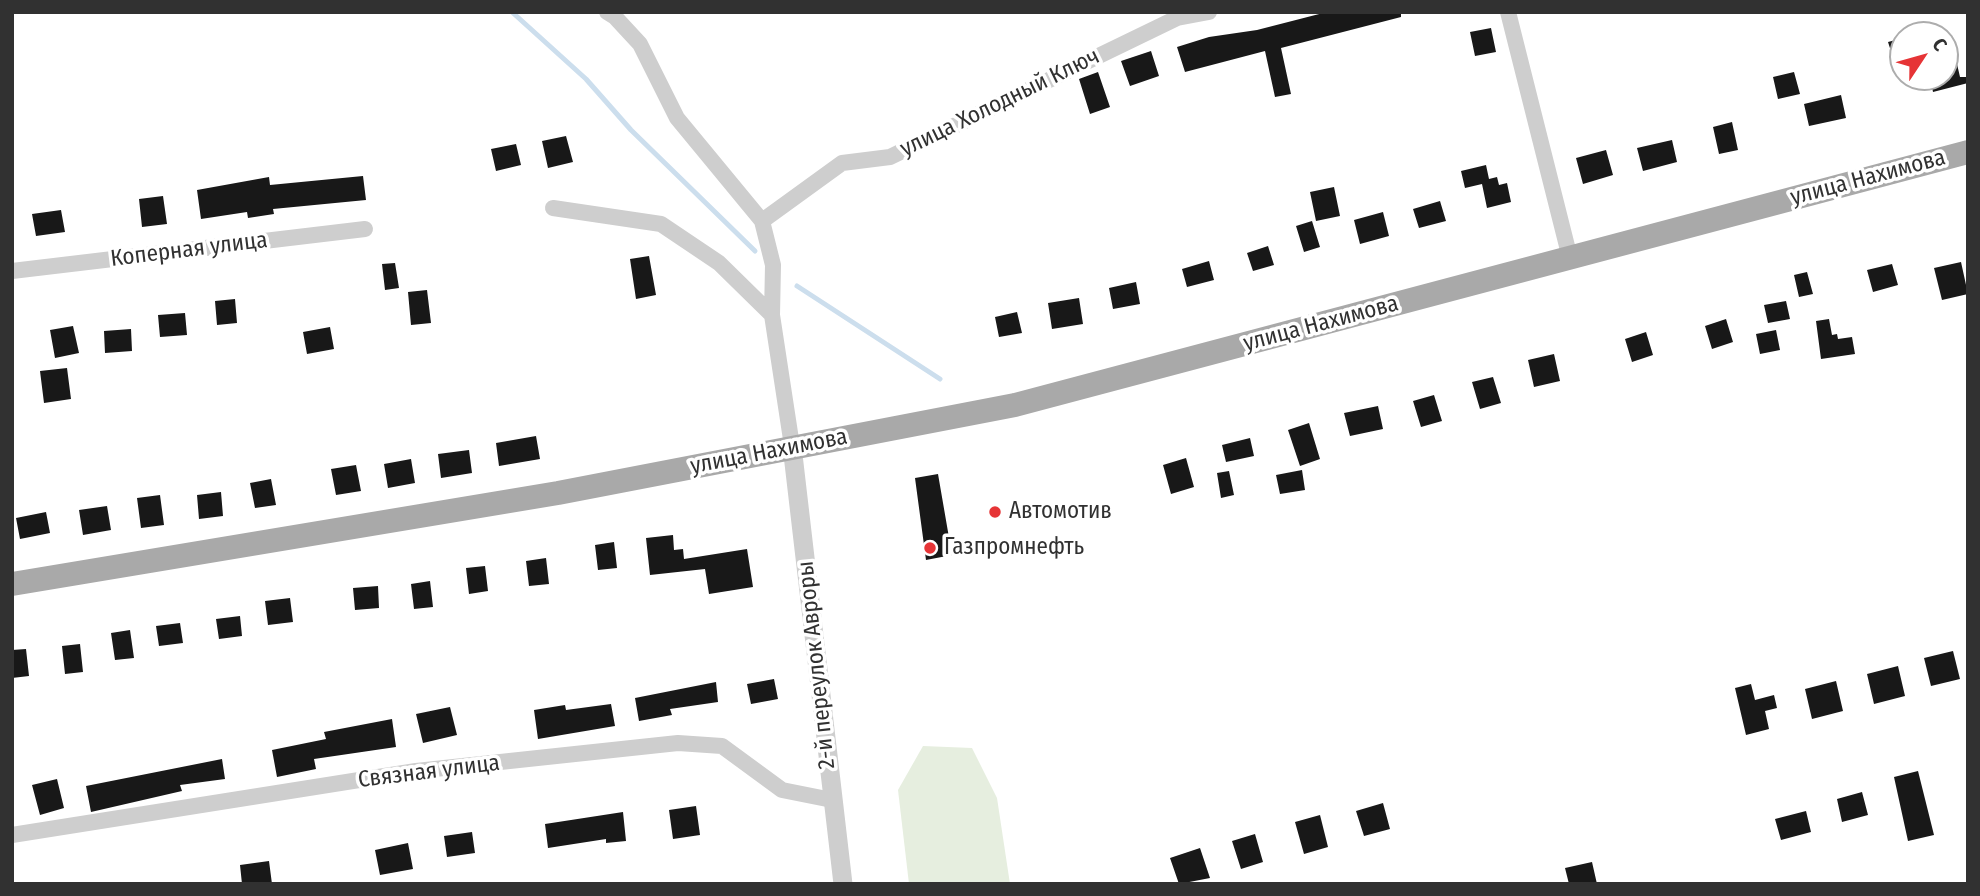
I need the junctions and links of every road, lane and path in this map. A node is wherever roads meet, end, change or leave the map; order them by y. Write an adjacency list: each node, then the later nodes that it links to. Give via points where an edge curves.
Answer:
1 (607, 12): 6 (street, via 640,44 677,118)
2 (1209, 12): 6 (street, улица Холодный Ключ, via 1177,18 890,157 842,163)
3 (1508, 12): 8 (street)
4 (1968, 152): 8 (main road, улица Нахимова)
5 (553, 208): 10 (street, via 661,224 719,263)
6 (762, 221): 10 (street, via 773,265)
7 (365, 229): 9 (street, Коперная улица)
8 (1570, 258): 11 (main road, улица Нахимова, via 1068,393)
9 (12, 271)
10 (772, 315): 11 (street)
11 (792, 446): 12 (main road, улица Нахимова, via 558,493); 13 (street, 2-й переулок Авроры)
12 (12, 584)
13 (832, 800): 14 (street, Связная улица, via 782,790 722,746 678,743 416,771); 15 (street, 2-й переулок Авроры)
14 (12, 835)
15 (843, 884)

